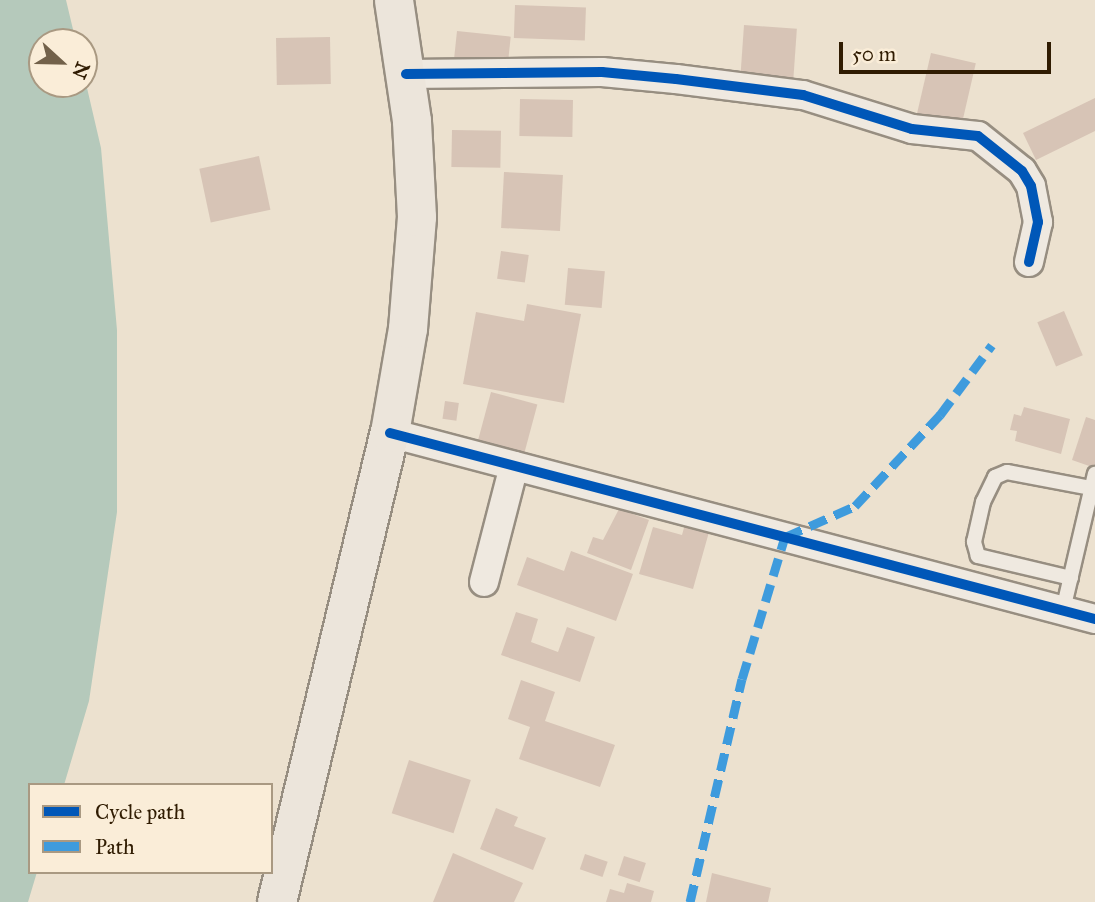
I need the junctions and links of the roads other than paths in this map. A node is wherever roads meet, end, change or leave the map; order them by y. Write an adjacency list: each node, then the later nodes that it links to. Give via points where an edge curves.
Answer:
1 (394, 0): 2 (highway)
2 (406, 74): 3 (street, via 602,72 676,79 803,95 912,129 978,136 1023,171 1031,186 1038,222); 4 (highway, via 417,217 408,329)
3 (1029, 262)
4 (390, 433): 5 (street); 11 (highway)
5 (514, 466): 8 (street); 9 (street, via 654,499)
6 (1093, 481): 7 (lane); 7 (lane, via 1007,472 995,477 983,502 974,542 978,556)
7 (1071, 578): 9 (lane)
8 (484, 582)
9 (1063, 610): 10 (street)
10 (1095, 619)
11 (277, 902)

